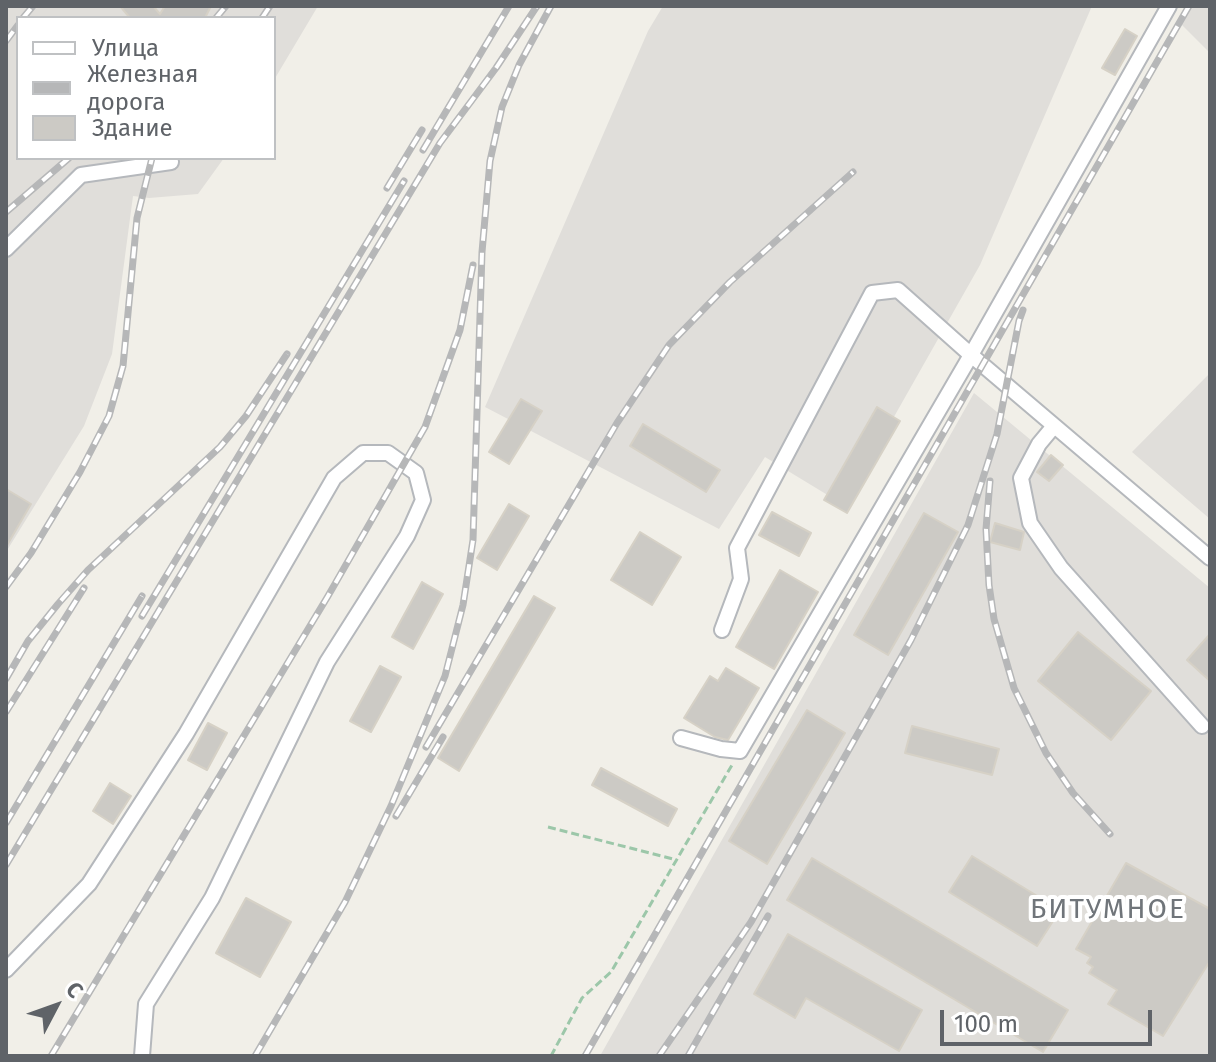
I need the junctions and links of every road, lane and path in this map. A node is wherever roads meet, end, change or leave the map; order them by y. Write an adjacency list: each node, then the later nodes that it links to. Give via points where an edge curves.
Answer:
1 (1169, 6): 4 (street)
2 (171, 162): 3 (street, via 81,175)
3 (6, 249)
4 (971, 355): 5 (street); 7 (street, via 898,290 872,293 737,548 741,579); 10 (street)
5 (1054, 426): 6 (street); 8 (street, via 1021,478 1030,523 1061,568)
6 (1210, 558)
7 (722, 630)
8 (1202, 726)
9 (681, 738): 10 (street)
10 (740, 751): 12 (path)
11 (548, 827): 12 (path)
12 (677, 860): 15 (path, via 611,972 582,998)
13 (6, 970): 14 (street, via 89,884 186,734 334,478 363,453 388,453 416,473 423,500 407,536 327,662 212,898 146,1004)
14 (142, 1056)
15 (551, 1056)

